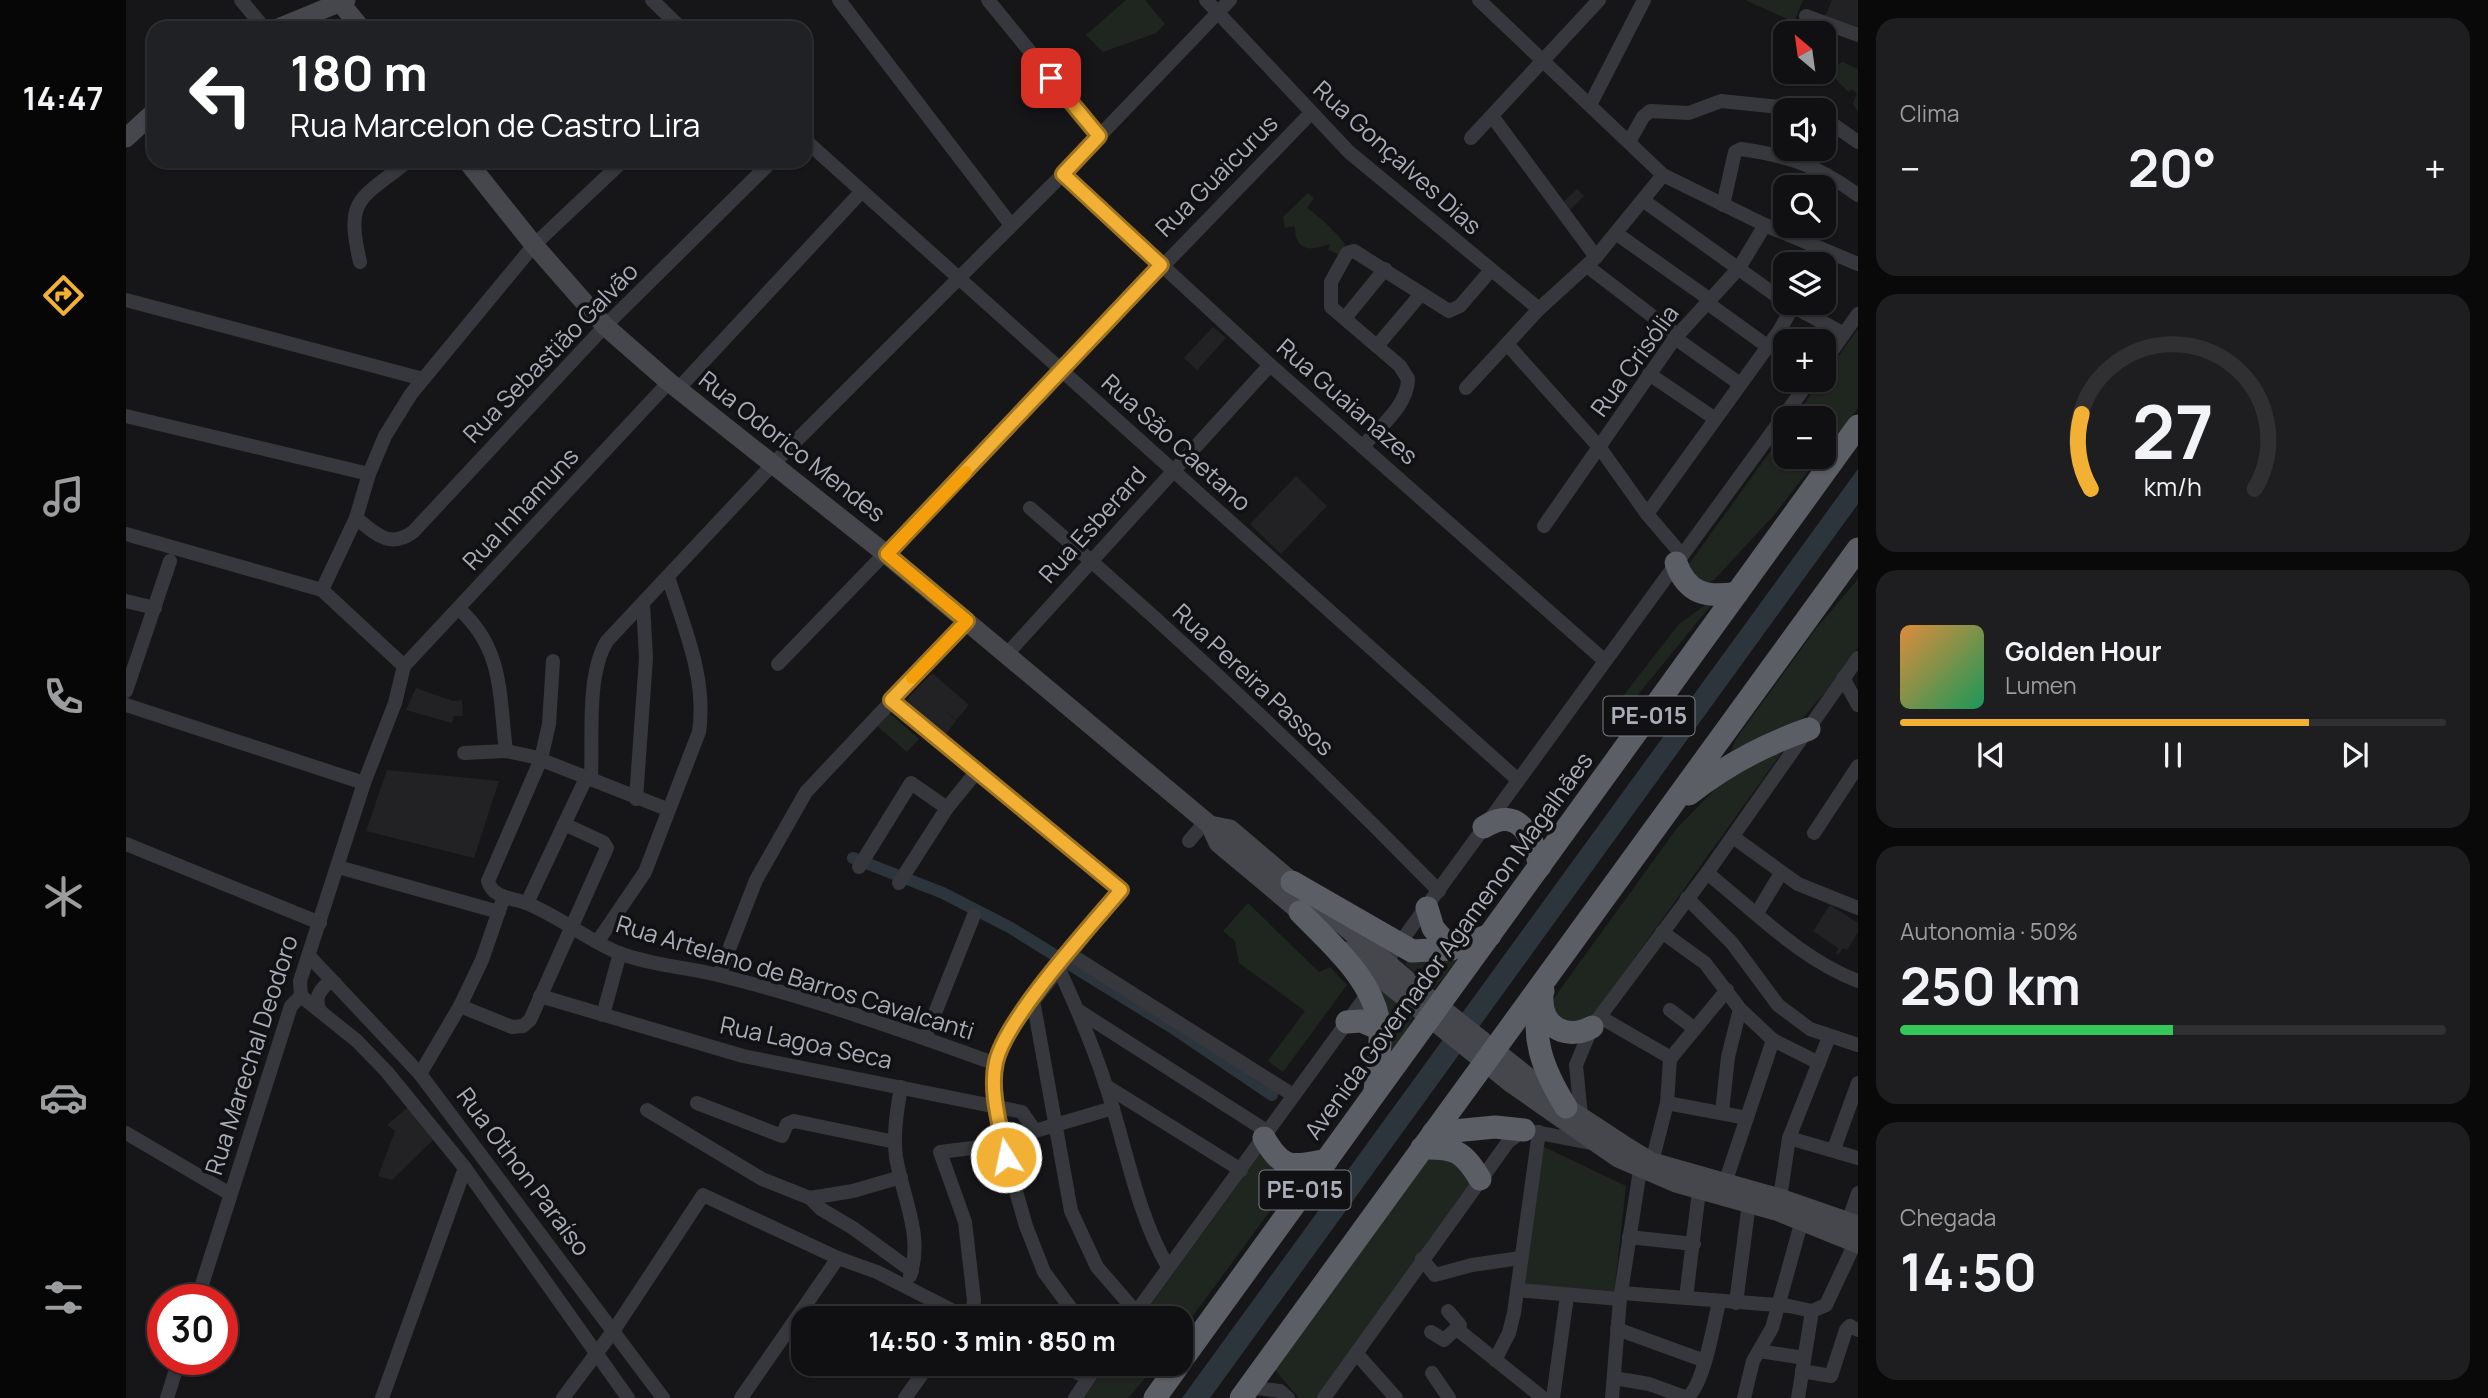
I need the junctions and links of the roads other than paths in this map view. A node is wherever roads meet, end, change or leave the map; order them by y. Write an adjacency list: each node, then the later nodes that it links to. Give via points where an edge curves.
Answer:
1 (241, 0): 13 (street)
2 (652, 0): 16 (street)
3 (839, 0): 41 (street)
4 (988, 0): 26 (street)
5 (1206, 0): 11 (street, Rua Gonçalves Dias)
6 (1230, 0): 11 (street)
7 (1479, 0): 18 (street)
8 (1599, 0): 18 (street)
9 (1644, 0): 19 (street)
10 (341, 1): 14 (main road); 15 (main road)
11 (1218, 13): 21 (street, Rua Gonçalves Dias); 26 (street)
12 (1806, 16): 17 (street)
13 (258, 21)
14 (294, 21)
15 (356, 21)
16 (674, 21)
17 (1858, 35)
18 (1544, 60): 19 (street); 22 (street)
19 (1591, 103): 28 (street)
20 (1773, 106): 28 (street, via 1721,101 1689,113 1650,111)
21 (1310, 114): 50 (street, Rua Guaicurus); 53 (street, Rua Gonçalves Dias, via 1401,198)
22 (1492, 117): 27 (street); 48 (street)
23 (147, 118): 25 (main road)
24 (1836, 126): 29 (street)
25 (127, 134)
26 (1099, 136): 35 (street)
27 (1471, 138)
28 (1629, 142): 36 (street)
29 (1858, 142)
30 (812, 146): 37 (street, Rua São Caetano)
31 (399, 168): 47 (street, via 355,207)
32 (473, 168): 44 (main road, Rua Odorico Mendes)
33 (616, 168): 44 (street)
34 (765, 168): 64 (street, Rua Sebastião Galvão)
35 (1063, 174): 41 (street); 50 (street, Rua Guaianazes)
36 (1663, 175): 39 (street); 40 (street)
37 (862, 191): 54 (street, Rua São Caetano); 76 (street, Rua Inhamuns)
38 (1858, 195): 40 (street, via 1816,167 1741,149 1735,152)
39 (1644, 201): 43 (street); 51 (street)
40 (1723, 205): 42 (street)
41 (1011, 225): 54 (street)
42 (1765, 225): 45 (street); 51 (street, Rua Crisólia)
43 (1617, 234): 48 (street); 58 (street)
44 (534, 245): 64 (main road, Rua Odorico Mendes); 74 (street)
45 (1814, 246): 46 (street); 49 (street)
46 (1812, 252)
47 (360, 262)
48 (1592, 262): 59 (street); 66 (street)
49 (1858, 264)
50 (1161, 265): 71 (street, Rua Guaianazes); 72 (street, Rua Guaicurus)
51 (1739, 268): 55 (street); 58 (street, Rua Crisólia)
52 (1385, 269): 56 (street); 63 (street); 63 (street, via 1354,251 1347,253 1331,282 1331,307)
53 (1491, 270): 56 (street, via 1454,310); 59 (street, Rua Gonçalves Dias)
54 (960, 278): 72 (street, Rua São Caetano); 84 (street)
55 (1773, 292)
56 (1421, 294): 69 (street)
57 (126, 300): 74 (street)
58 (1707, 300): 66 (street, Rua Crisólia); 70 (street)
59 (1539, 309): 67 (street)
60 (1858, 314): 65 (street)
61 (1784, 315): 70 (street)
62 (1810, 315): 65 (street)
63 (1345, 318): 69 (street)
64 (605, 326): 76 (main road, Rua Odorico Mendes); 89 (street, Rua Sebastião Galvão, via 413,532 401,540 384,540)
65 (1844, 334): 68 (street)
66 (1676, 336): 73 (street, Rua Crisólia); 75 (street)
67 (1508, 345): 77 (street); 83 (street)
68 (1836, 345)
69 (1377, 346): 82 (street, via 1404,371 1409,383 1399,406)
70 (1767, 346): 75 (street)
71 (1270, 365): 82 (street, Rua Guaianazes); 85 (street, Rua Esberard)
72 (1062, 371): 85 (street, Rua São Caetano); 93 (street, Rua Guaicurus)
73 (1649, 374): 80 (street); 83 (street, Rua Crisólia)
74 (423, 379): 86 (street, via 385,436)
75 (1740, 384): 80 (street)
76 (674, 385): 84 (main road, Rua Odorico Mendes); 103 (street, Rua Inhamuns)
77 (1466, 388)
78 (1801, 392): 94 (street, Avenida Governador Agamenon Magalhães)
79 (126, 416): 86 (street)
80 (1714, 418): 88 (street)
81 (1858, 426): 99 (highway, Avenida Governador Agamenon Magalhães / PE-015)
82 (1363, 446): 108 (street, Rua Guaianazes)
83 (1600, 448): 88 (street); 90 (street, Rua Crisólia)
84 (774, 463): 93 (main road, Rua Odorico Mendes); 97 (street)
85 (1173, 471): 96 (street, Rua Esberard); 123 (street, Rua São Caetano)
86 (369, 474): 89 (street)
87 (1030, 508): 96 (street, Rua Pereira Passos)
88 (1647, 514): 94 (street)
89 (356, 519): 98 (street)
90 (1544, 526)
91 (126, 534): 98 (street)
92 (1858, 549): 127 (highway, PE-015)
93 (887, 554): 104 (main road, Rua Odorico Mendes); 109 (street, Rua Guaicurus)
94 (1679, 559): 99 (highway, via 1685,582 1698,593); 108 (street, Avenida Governador Agamenon Magalhães)
95 (170, 561): 102 (street)
96 (1091, 561): 105 (street, Rua Esberard); 144 (street, Rua Pereira Passos, via 1351,803)
97 (668, 577): 101 (street); 128 (street, via 700,682 702,710 699,732)
98 (322, 590): 110 (street)
99 (1737, 593): 137 (highway, Avenida Governador Agamenon Magalhães / PE-015)
100 (126, 601): 102 (street)
101 (643, 603): 122 (street, via 600,652); 125 (street, via 646,658)
102 (155, 608): 112 (street)
103 (459, 609): 110 (street, Rua Inhamuns); 117 (street, via 484,635 491,651)
104 (967, 621): 105 (main road, Rua Odorico Mendes); 113 (street)
105 (1007, 654): 129 (main road, Rua Odorico Mendes)
106 (1858, 658): 111 (street)
107 (553, 661): 119 (street, via 549,724)
108 (1605, 661): 123 (street, Avenida Governador Agamenon Magalhães)
109 (778, 664)
110 (404, 666): 124 (street, Rua Marechal Deodoro)
111 (1843, 678): 115 (street); 116 (street)
112 (126, 691)
113 (891, 700): 121 (street); 162 (street, via 806,792 756,880)
114 (126, 705): 124 (street)
115 (1858, 705)
116 (1809, 729): 127 (highway, via 1743,757); 133 (street)
117 (506, 751): 118 (street); 119 (street)
118 (464, 753)
119 (541, 759): 122 (street); 146 (street, via 488,881)
120 (1858, 766): 132 (street)
121 (977, 771): 126 (street); 160 (street, via 1121,890)
122 (589, 777): 125 (street); 130 (street)
123 (1518, 780): 131 (street, Avenida Governador Agamenon Magalhães)
124 (364, 783): 138 (street, Rua Marechal Deodoro)
125 (636, 799): 128 (street)
126 (947, 808): 136 (street, via 911,783); 142 (street)
127 (1670, 808): 161 (highway, PE-015)
128 (667, 809): 155 (street, via 645,872)
129 (1208, 823): 134 (street); 141 (main road, Rua Odorico Mendes, via 1230,829); 148 (main road, Rua Odorico Mendes, via 1218,843)
130 (564, 824): 145 (street); 152 (street, via 606,844)
131 (1484, 827): 137 (highway, via 1494,820 1519,824 1534,843); 144 (street, Avenida Governador Agamenon Magalhães)
132 (1814, 833)
133 (1733, 836): 139 (street); 140 (street)
134 (1189, 841)
135 (126, 844): 151 (street)
136 (859, 866)
137 (1540, 866): 154 (highway, Avenida Governador Agamenon Magalhães / PE-015)
138 (338, 867): 146 (street, Rua Artelano de Barros Cavalcanti); 151 (street, Rua Marechal Deodoro)
139 (1707, 873): 143 (street); 149 (street)
140 (1781, 873): 147 (street); 149 (street)
141 (1292, 882): 158 (highway)
142 (899, 883)
143 (1688, 898): 153 (street); 182 (street, via 1732,943 1778,1005 1799,1023)
144 (1433, 900): 156 (highway, via 1433,928); 158 (street, Avenida Governador Agamenon Magalhães)
145 (527, 903): 146 (street, Rua Artelano de Barros Cavalcanti); 152 (street, Rua Artelano de Barros Cavalcanti)
146 (503, 905): 171 (street)
147 (1858, 908)
148 (1300, 912): 166 (highway); 177 (main road, Rua Odorico Mendes)
149 (1756, 913): 163 (street, via 1819,963)
150 (974, 915): 183 (street)
151 (320, 923): 159 (street, Rua Marechal Deodoro)
152 (571, 925): 155 (street, Rua Artelano de Barros Cavalcanti); 169 (street)
153 (1662, 932): 165 (street, via 1700,958); 179 (street)
154 (1490, 935): 156 (highway); 177 (highway, Avenida Governador Agamenon Magalhães / PE-015)
155 (598, 941): 157 (street, Rua Artelano de Barros Cavalcanti)
156 (1451, 949): 158 (highway)
157 (620, 953): 162 (street, Rua Artelano de Barros Cavalcanti); 176 (street)
158 (1392, 953): 177 (main road)
159 (309, 956): 164 (street, Rua Othon Paraíso); 168 (street, Rua Marechal Deodoro, via 300,981)
160 (1063, 960): 170 (street); 175 (street); 194 (street)
161 (1556, 966): 167 (highway); 186 (highway, PE-015)
162 (719, 975): 183 (street, Rua Artelano de Barros Cavalcanti)
163 (1857, 979)
164 (335, 983): 174 (street, via 319,992); 190 (street, Rua Othon Paraíso)
165 (1727, 990): 172 (street); 181 (street)
166 (1369, 992): 178 (street, Avenida Governador Agamenon Magalhães); 180 (highway)
167 (1542, 994): 179 (highway, via 1546,1019 1559,1031 1582,1032); 202 (highway, via 1538,1048 1547,1075)
168 (301, 996): 174 (street, Rua Othon Paraíso); 225 (street, Rua Marechal Deodoro, via 291,1006)
169 (540, 996): 171 (street, via 523,1026 512,1027); 176 (street, Rua Lagoa Seca)
170 (1033, 1000): 189 (street, via 1010,1031); 205 (street)
171 (460, 1006): 190 (street)
172 (1740, 1009): 184 (street); 203 (street)
173 (1670, 1010): 181 (street)
174 (320, 1011): 218 (street, Rua Othon Paraíso, via 387,1072)
175 (1079, 1011): 192 (street); 208 (street)
176 (603, 1015): 193 (street, Rua Lagoa Seca, via 743,1056)
177 (1441, 1017): 186 (main road); 195 (highway, Avenida Governador Agamenon Magalhães / PE-015)
178 (1347, 1022): 180 (highway, via 1361,1021); 194 (street, Avenida Governador Agamenon Magalhães)
179 (1596, 1022): 187 (street); 202 (street, via 1576,1065)
180 (1380, 1029): 195 (highway)
181 (1695, 1029): 187 (street)
182 (1829, 1037): 185 (street); 188 (street)
183 (925, 1038): 189 (street, Rua Artelano de Barros Cavalcanti)
184 (1773, 1040): 188 (street); 204 (street)
185 (1858, 1045)
186 (1483, 1051): 202 (main road); 210 (highway, PE-015); 213 (main road)
187 (1670, 1059): 198 (street)
188 (1819, 1063): 209 (street)
189 (996, 1064): 200 (street)
190 (420, 1074): 257 (street, Rua Othon Paraíso)
191 (1858, 1083): 196 (street)
192 (1106, 1086): 199 (street); 219 (street)
193 (901, 1087): 200 (street, Rua Lagoa Seca); 211 (street)
194 (1293, 1095): 208 (street, Avenida Governador Agamenon Magalhães)
195 (1374, 1095): 216 (highway, Avenida Governador Agamenon Magalhães / PE-015)
196 (1855, 1100): 214 (street)
197 (697, 1103): 211 (street, via 773,1134 784,1135 787,1124 794,1121)
198 (1667, 1103): 203 (street); 217 (street)
199 (1113, 1108): 205 (street); 236 (street, via 1149,1229)
200 (998, 1109): 205 (street, Rua Lagoa Seca, via 1022,1112 1035,1130); 212 (street)
201 (647, 1110): 226 (street, via 762,1179)
202 (1573, 1111): 217 (main road)
203 (1721, 1112): 204 (street)
204 (1747, 1118): 222 (street)
205 (1056, 1125): 249 (street, via 1065,1187 1082,1238 1097,1267)
206 (1531, 1131): 210 (highway, via 1495,1127); 213 (street); 221 (street, via 1508,1142); 234 (street)
207 (126, 1133): 225 (street)
208 (1266, 1135): 216 (highway, via 1279,1160 1287,1164); 219 (street, Avenida Governador Agamenon Magalhães)
209 (1789, 1138): 214 (street); 227 (street)
210 (1427, 1140): 221 (highway, via 1462,1154); 273 (highway, PE-015)
211 (895, 1142): 220 (street)
212 (1004, 1144): 247 (street, via 940,1152 965,1222); 248 (street, via 1044,1272)
213 (1594, 1144): 217 (main road)
214 (1834, 1149): 215 (street)
215 (1858, 1158)
216 (1327, 1160): 259 (highway, Avenida Governador Agamenon Magalhães / PE-015)
217 (1646, 1166): 222 (main road); 223 (main road); 231 (street)
218 (465, 1168): 261 (street, Rua Othon Paraíso); 275 (street)
219 (1241, 1170): 236 (street, Avenida Governador Agamenon Magalhães)
220 (901, 1177): 226 (street); 237 (street, via 912,1226)
221 (1480, 1179): 235 (street)
222 (1724, 1183): 227 (main road)
223 (1699, 1191): 228 (main road); 232 (street)
224 (1858, 1193): 230 (street)
225 (230, 1194): 238 (street, Rua Marechal Deodoro)
226 (810, 1198): 237 (street)
227 (1780, 1198): 230 (main road)
228 (1749, 1203): 229 (main road); 245 (street)
229 (1802, 1220): 230 (main road); 251 (street)
230 (1855, 1233): 253 (street, via 1826,1305)
231 (1629, 1237): 232 (street); 242 (street)
232 (1694, 1244): 243 (street)
233 (838, 1258): 239 (street); 257 (street, via 703,1195); 279 (street)
234 (1520, 1258): 235 (street, via 1435,1275); 240 (street)
235 (1422, 1259): 262 (street)
236 (1168, 1267): 250 (street, Avenida Governador Agamenon Magalhães)
237 (912, 1271): 239 (street)
238 (202, 1284)
239 (906, 1287): 246 (street)
240 (1517, 1290): 241 (street); 263 (street, via 1509,1306 1509,1333)
241 (1567, 1296): 242 (street); 288 (street)
242 (1621, 1296): 243 (street); 256 (street)
243 (1686, 1298): 244 (street)
244 (1719, 1302): 245 (street); 264 (street)
245 (1736, 1303): 251 (street)
246 (945, 1306)
247 (972, 1306)
248 (1069, 1306)
249 (1127, 1306)
250 (1140, 1306)
251 (1778, 1306): 253 (street); 260 (street)
252 (1448, 1311): 255 (street, via 1460,1322)
253 (1812, 1311): 265 (street)
254 (1854, 1328): 265 (street, via 1846,1330 1831,1376)
255 (1457, 1329): 258 (street, via 1444,1340); 263 (street)
256 (1617, 1329): 264 (street); 272 (street)
257 (614, 1330): 261 (street); 278 (street, Rua Othon Paraíso)
258 (1431, 1332)
259 (1193, 1345)
260 (1759, 1351): 265 (street); 291 (street)
261 (596, 1353): 276 (street); 277 (street, Rua Othon Paraíso)
262 (1356, 1353): 284 (street); 285 (street)
263 (1495, 1360): 287 (street)
264 (1705, 1361): 290 (street, via 1694,1392)
265 (1803, 1365): 292 (street)
266 (1432, 1373): 286 (street)
267 (174, 1375): 274 (street)
268 (921, 1376): 280 (street)
269 (1084, 1376): 271 (street)
270 (1171, 1376): 282 (highway, Avenida Governador Agamenon Magalhães / PE-015)
271 (1088, 1378): 281 (street)
272 (1615, 1378): 289 (street); 290 (street, via 1649,1384)
273 (1245, 1392): 283 (street, via 1280,1391)
274 (167, 1398)
275 (382, 1398)
276 (563, 1398)
277 (628, 1398)
278 (663, 1398)
279 (741, 1398)
280 (905, 1398)
281 (1074, 1398)
282 (1155, 1398)
283 (1288, 1398)
284 (1324, 1398)
285 (1396, 1398)
286 (1449, 1398)
287 (1543, 1398)
288 (1553, 1398)
289 (1612, 1398)
290 (1685, 1398)
291 (1744, 1398)
292 (1797, 1398)

